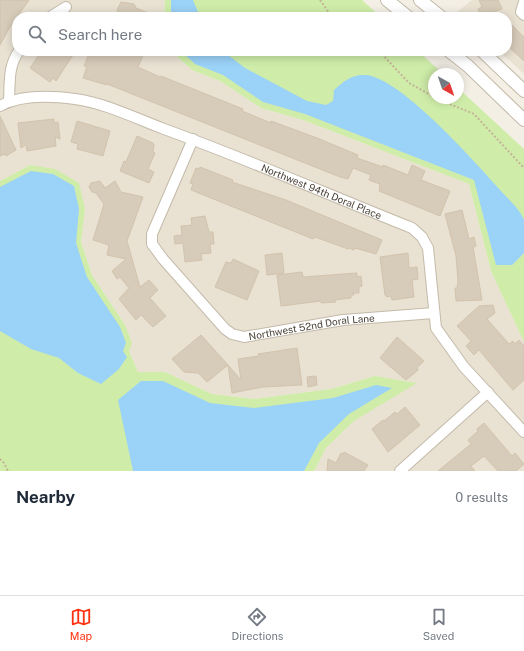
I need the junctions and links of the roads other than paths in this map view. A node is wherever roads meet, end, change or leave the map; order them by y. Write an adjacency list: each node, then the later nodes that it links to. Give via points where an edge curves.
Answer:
1 (387, 0): 6 (street)
2 (420, 0): 7 (street)
3 (524, 2): 8 (street, via 521,12)
4 (66, 7): 5 (street)
5 (58, 12)
6 (402, 12)
7 (435, 12)
8 (524, 15)
9 (15, 56): 13 (street, via 10,72)
10 (454, 56): 15 (street)
11 (487, 56): 12 (street)
12 (524, 91)
13 (10, 101): 14 (street, Northwest 94th Doral Place); 16 (street, Northwest 94th Doral Place, via 47,98 95,103)
14 (0, 106)
15 (524, 120)
16 (193, 139): 17 (street, Northwest 94th Doral Place, via 412,228 422,237 428,248); 17 (street, Northwest 52nd Doral Lane, via 152,234 152,244 225,329 244,337 343,320)
17 (434, 313): 18 (street, Northwest 94th Doral Place, via 436,328 448,346)
18 (488, 392): 19 (street, Northwest 94th Doral Place); 20 (street)
19 (524, 432)
20 (400, 471)

